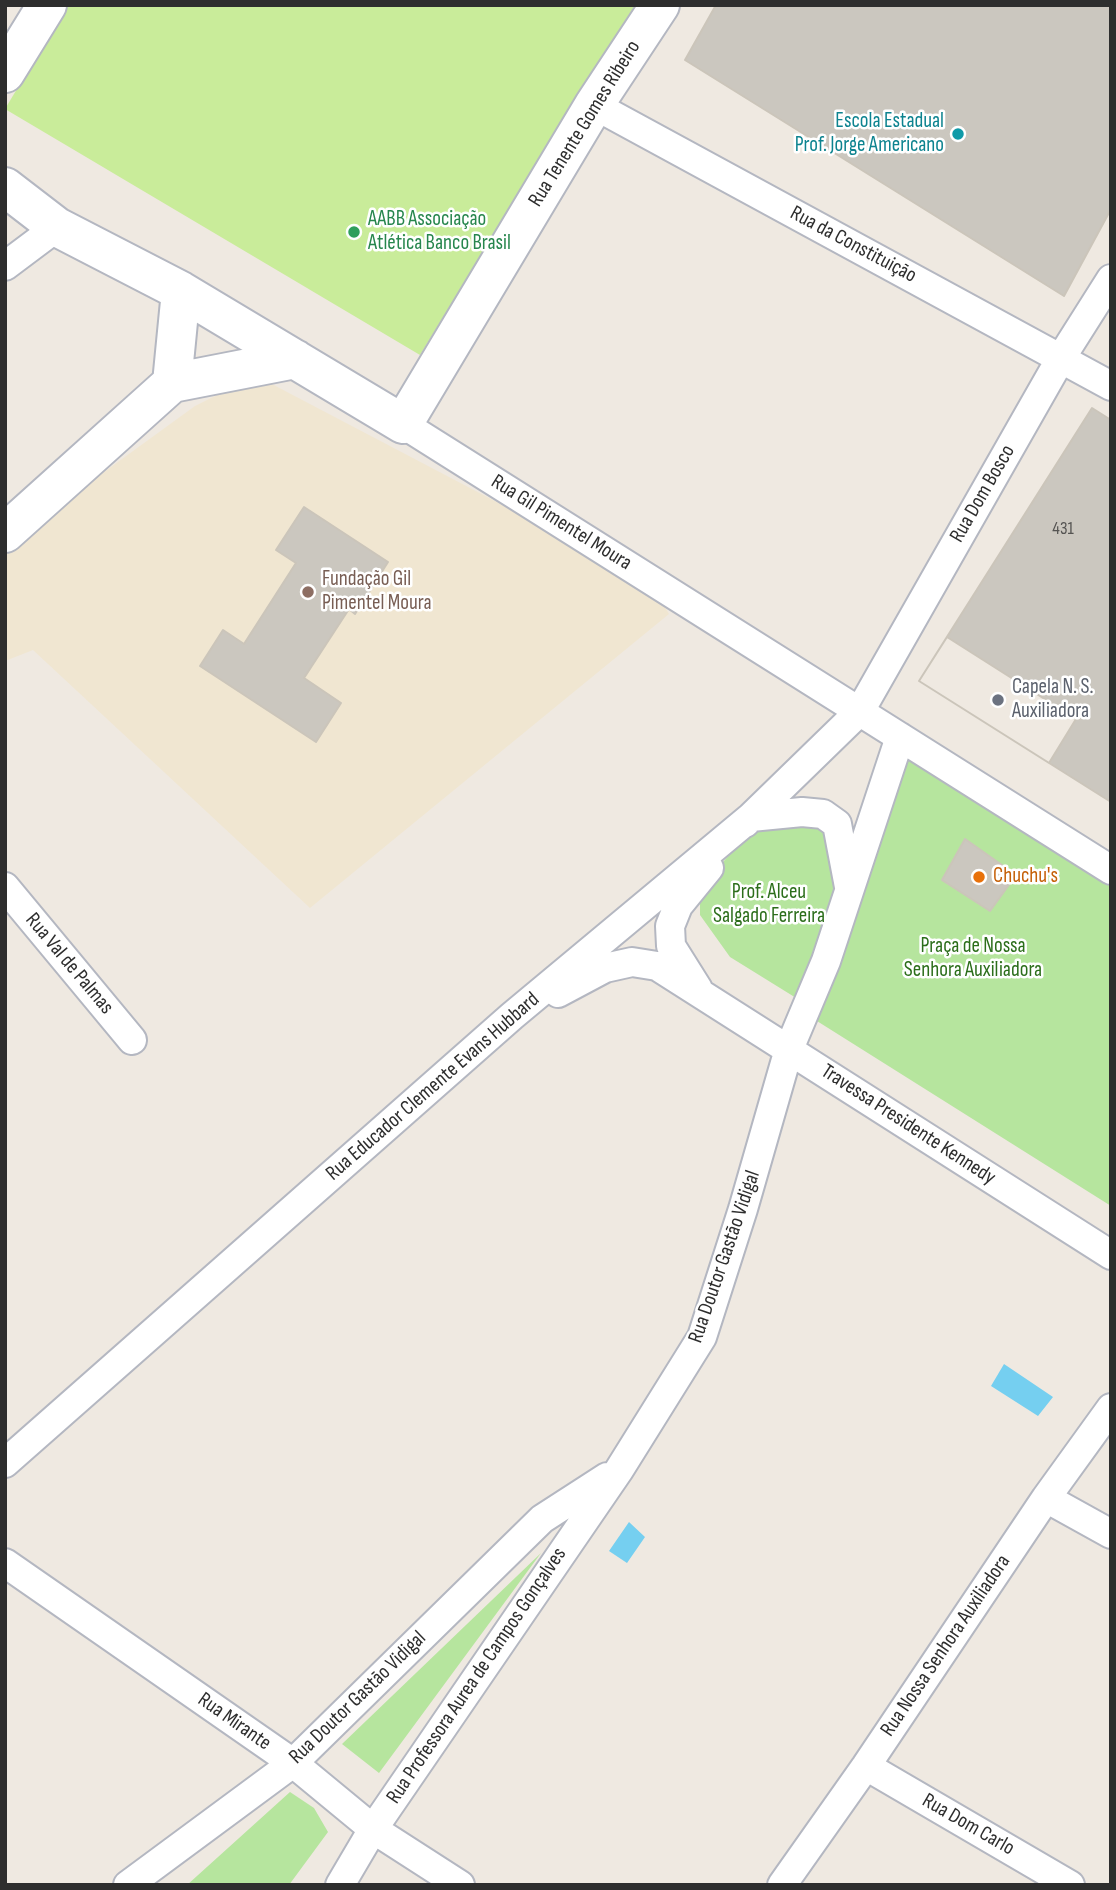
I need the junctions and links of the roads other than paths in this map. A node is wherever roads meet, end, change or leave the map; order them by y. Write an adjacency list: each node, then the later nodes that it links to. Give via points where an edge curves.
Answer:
1 (47, 5): 3 (main road)
2 (660, 5): 4 (main road, Rua Tenente Gomes Ribeiro)
3 (5, 73)
4 (594, 105): 10 (street, Rua da Constituição); 14 (main road, Rua Tenente Gomes Ribeiro)
5 (5, 187): 6 (main road, Rua Gil Pimentel Moura)
6 (57, 227): 7 (street); 9 (main road, Rua Gil Pimentel Moura)
7 (5, 266)
8 (1111, 279): 10 (street, Rua Dom Bosco)
9 (181, 291): 11 (main road, Rua Gil Pimentel Moura); 12 (main road)
10 (1061, 358): 13 (street, Rua da Constituição); 16 (street, Rua Dom Bosco)
11 (295, 359): 12 (main road); 14 (main road, Rua Gil Pimentel Moura)
12 (172, 383): 15 (main road)
13 (1111, 386)
14 (403, 424): 16 (street, Rua Gil Pimentel Moura)
15 (5, 533)
16 (860, 711): 17 (street, Rua Gil Pimentel Moura); 18 (street, Rua Educador Clemente Evans Hubbard)
17 (900, 737): 19 (street, Rua Gil Pimentel Moura); 21 (street, Rua Doutor Gastão Vidigal)
18 (751, 817): 21 (street, via 802,812 823,814 837,824); 22 (street, Travessa Presidente Kennedy, via 678,906 670,926 671,946); 23 (street, Rua Educador Clemente Evans Hubbard)
19 (1111, 870)
20 (5, 887): 24 (street, Rua Val de Palmas)
21 (850, 891): 25 (street, Rua Doutor Gastão Vidigal)
22 (703, 998): 23 (street, Travessa Presidente Kennedy, via 657,966 632,962 606,968); 25 (street, Travessa Presidente Kennedy)
23 (512, 1016): 28 (street, Rua Educador Clemente Evans Hubbard)
24 (132, 1040)
25 (789, 1049): 26 (street, Travessa Presidente Kennedy); 29 (street, Rua Doutor Gastão Vidigal, via 702,1337)
26 (1111, 1255)
27 (1111, 1408): 30 (street, Rua Nossa Senhora Auxiliadora)
28 (5, 1463)
29 (619, 1470): 33 (street, Rua Doutor Gastão Vidigal, via 542,1519); 35 (street, Rua Professora Aurea de Campos Gonçalves)
30 (1046, 1498): 31 (street); 34 (street, Rua Nossa Senhora Auxiliadora)
31 (1111, 1534)
32 (5, 1563): 33 (street, Rua Mirante)
33 (293, 1763): 35 (street, Rua Mirante); 36 (street, Rua Doutor Gastão Vidigal)
34 (866, 1766): 39 (street, Rua Nossa Senhora Auxiliadora); 40 (street, Rua Dom Carlo)
35 (373, 1829): 37 (street, Rua Professora Aurea de Campos Gonçalves); 38 (street, Rua Mirante)
36 (128, 1885)
37 (340, 1885)
38 (460, 1885)
39 (782, 1885)
40 (1070, 1885)

